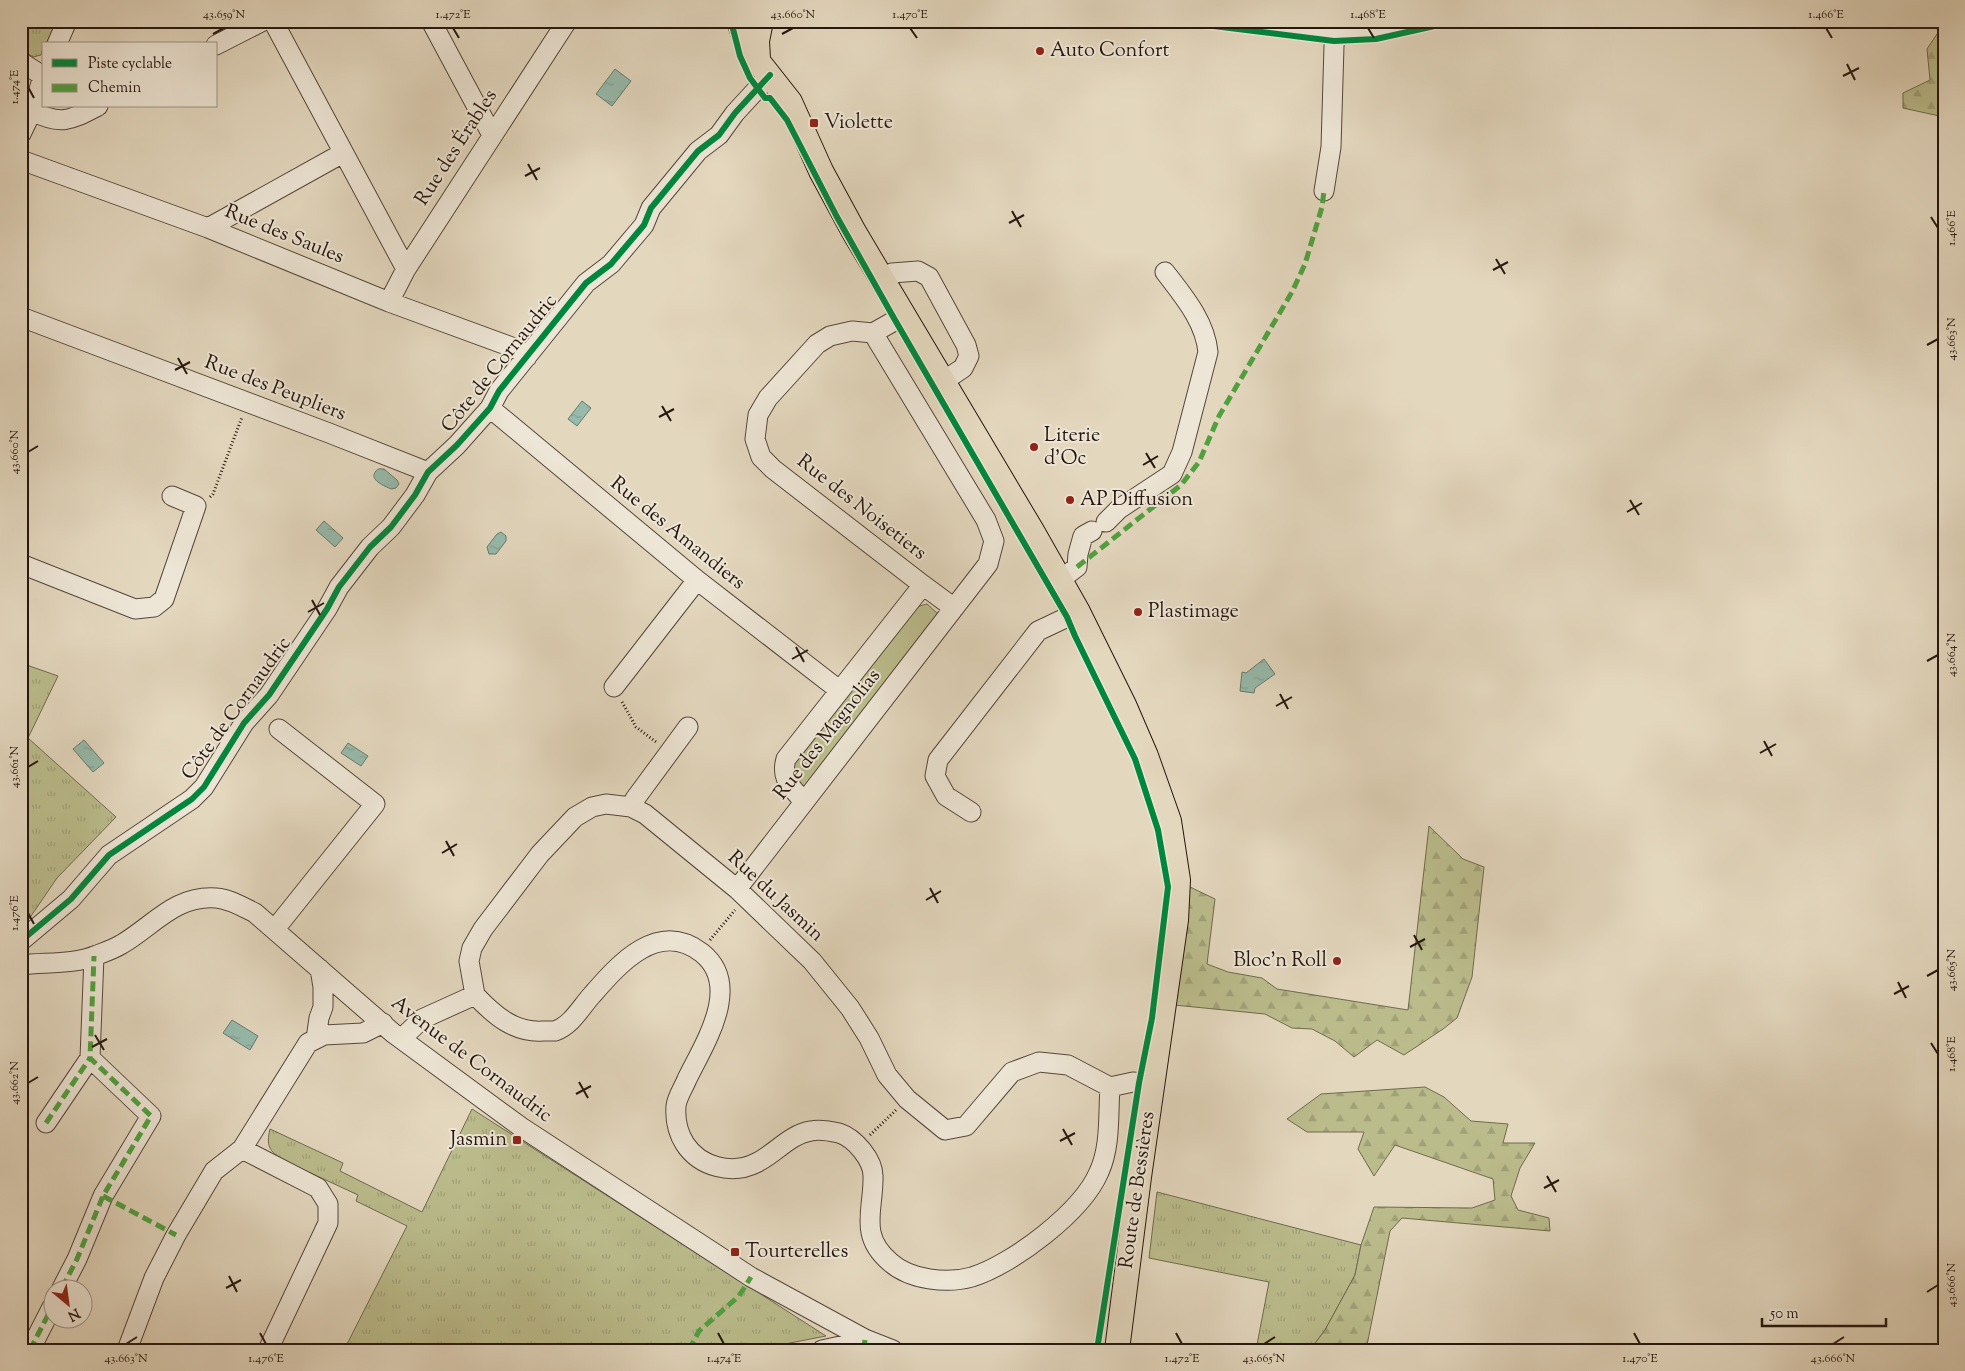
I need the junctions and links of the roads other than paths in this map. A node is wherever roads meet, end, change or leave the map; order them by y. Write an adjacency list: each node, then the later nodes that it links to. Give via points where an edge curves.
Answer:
1 (67, 21): 11 (street)
2 (263, 21): 12 (street)
3 (273, 21): 21 (street)
4 (431, 21): 20 (street)
5 (567, 21): 20 (street, Rue des Érables)
6 (739, 21): 14 (main road, Route de Bessières, via 749,50)
7 (761, 21): 14 (main road, via 757,41)
8 (1256, 21): 10 (street)
9 (1419, 21): 10 (street, via 1362,32)
10 (1336, 31): 23 (street, via 1331,147)
11 (58, 42)
12 (218, 44)
13 (21, 62): 15 (street)
14 (764, 67): 27 (main road, Route de Bessières, via 790,102 821,171); 32 (street, Côte de Cornaudric, via 718,135 698,151 651,208 644,225 611,264 586,283)
15 (42, 74)
16 (42, 78): 18 (street)
17 (94, 108): 18 (street, via 72,120 48,119)
18 (32, 111): 19 (street)
19 (21, 134)
20 (492, 135): 25 (street, Rue des Érables)
21 (344, 153): 24 (street); 25 (street)
22 (21, 160): 24 (street, Rue des Saules)
23 (1324, 191)
24 (208, 228): 28 (street, Rue des Saules)
25 (406, 269): 28 (street, Rue des Érables)
26 (1165, 272): 39 (street, via 1203,326 1208,352 1182,452 1172,474 1083,536 1077,567)
27 (880, 278): 29 (main road, Route de Bessières); 33 (street, via 892,273 918,271 929,277 969,356 963,368)
28 (389, 302): 32 (street, Rue des Saules, via 517,349)
29 (903, 316): 31 (street); 33 (main road, Route de Bessières)
30 (21, 317): 35 (street, Rue des Peupliers)
31 (873, 333): 40 (street, Rue des Noisetiers, via 852,331 830,336 817,344 768,398 758,415 756,439 761,457 773,469); 41 (street, Rue des Magnolias, via 986,520 994,542 988,564)
32 (527, 358): 34 (street, Côte de Cornaudric, via 499,391)
33 (942, 382): 39 (main road, Route de Bessières)
34 (490, 408): 35 (street, Côte de Cornaudric, via 457,446); 38 (street, Rue des Amandiers)
35 (428, 472): 52 (street, Côte de Cornaudric, via 391,527 370,547 339,587 269,695 244,723 204,787 192,799 109,855 71,899)
36 (172, 496): 37 (street, via 196,506 164,599 154,607 135,609)
37 (21, 564)
38 (697, 580): 43 (street); 44 (street, Rue des Amandiers)
39 (1060, 580): 42 (main road, Route de Bessières)
40 (923, 585): 41 (street); 44 (street, Rue des Noisetiers)
41 (954, 608): 47 (street, Rue des Magnolias)
42 (1078, 612): 49 (street, via 1038,631 938,760 935,776 946,796); 61 (main road, Route de Bessières, via 1124,705 1169,821 1178,880 1176,920)
43 (614, 687)
44 (839, 690): 47 (street, Rue des Noisetiers, via 784,765 785,780)
45 (688, 727): 48 (street)
46 (279, 729): 51 (street, via 375,804)
47 (804, 802): 50 (street, Rue des Magnolias)
48 (631, 807): 50 (street, Rue du Jasmin); 56 (street, Rue du Jasmin, via 606,804 592,807 576,817 540,854 472,948 469,961)
49 (971, 812)
50 (741, 893): 62 (street, Rue du Jasmin, via 812,960 845,1001 869,1038 887,1075 907,1099 945,1130 966,1126 1012,1072 1039,1062 1068,1065)
51 (275, 929): 53 (street, Avenue de Cornaudric, via 255,913 236,904 216,898 192,901 166,911 122,944); 55 (street, Avenue de Cornaudric)
52 (21, 941)
53 (94, 956): 54 (street, Avenue de Cornaudric, via 70,962); 60 (street)
54 (21, 965)
55 (320, 969): 57 (street, Avenue de Cornaudric); 59 (street, via 323,1007)
56 (475, 995): 58 (street, via 422,1019); 62 (street, via 494,1015 513,1027 534,1032 555,1031 572,1020 627,958 654,942 678,942 700,952 713,964 719,979 720,1005 676,1103 677,1128 685,1145 714,1167 738,1168 755,1163 809,1131 829,1130 844,1135 860,1146 874,1173 869,1226 875,1244 888,1262 925,1278 950,1280 972,1277 1003,1263 1066,1216 1100,1172 1107,1144)
57 (383, 1023): 58 (street, Avenue de Cornaudric); 59 (street, via 363,1033 334,1033)
58 (402, 1038): 67 (street, Avenue de Cornaudric, via 521,1127 751,1277)
59 (316, 1039): 64 (street, via 308,1043 300,1054)
60 (90, 1058): 63 (street); 65 (street, via 151,1116 103,1196)
61 (1152, 1084): 62 (street, via 1133,1082); 73 (main road, Route de Bessières)
62 (1110, 1086)
63 (46, 1123)
64 (242, 1149): 69 (street, via 214,1171 176,1235 154,1278); 70 (street, via 318,1188 328,1204 328,1223)
65 (67, 1278)
66 (42, 1327): 68 (street)
67 (865, 1339): 71 (street); 72 (street, Avenue de Cornaudric)
68 (30, 1350)
69 (127, 1350)
70 (268, 1350)
71 (822, 1350)
72 (893, 1350)
73 (1117, 1350)

